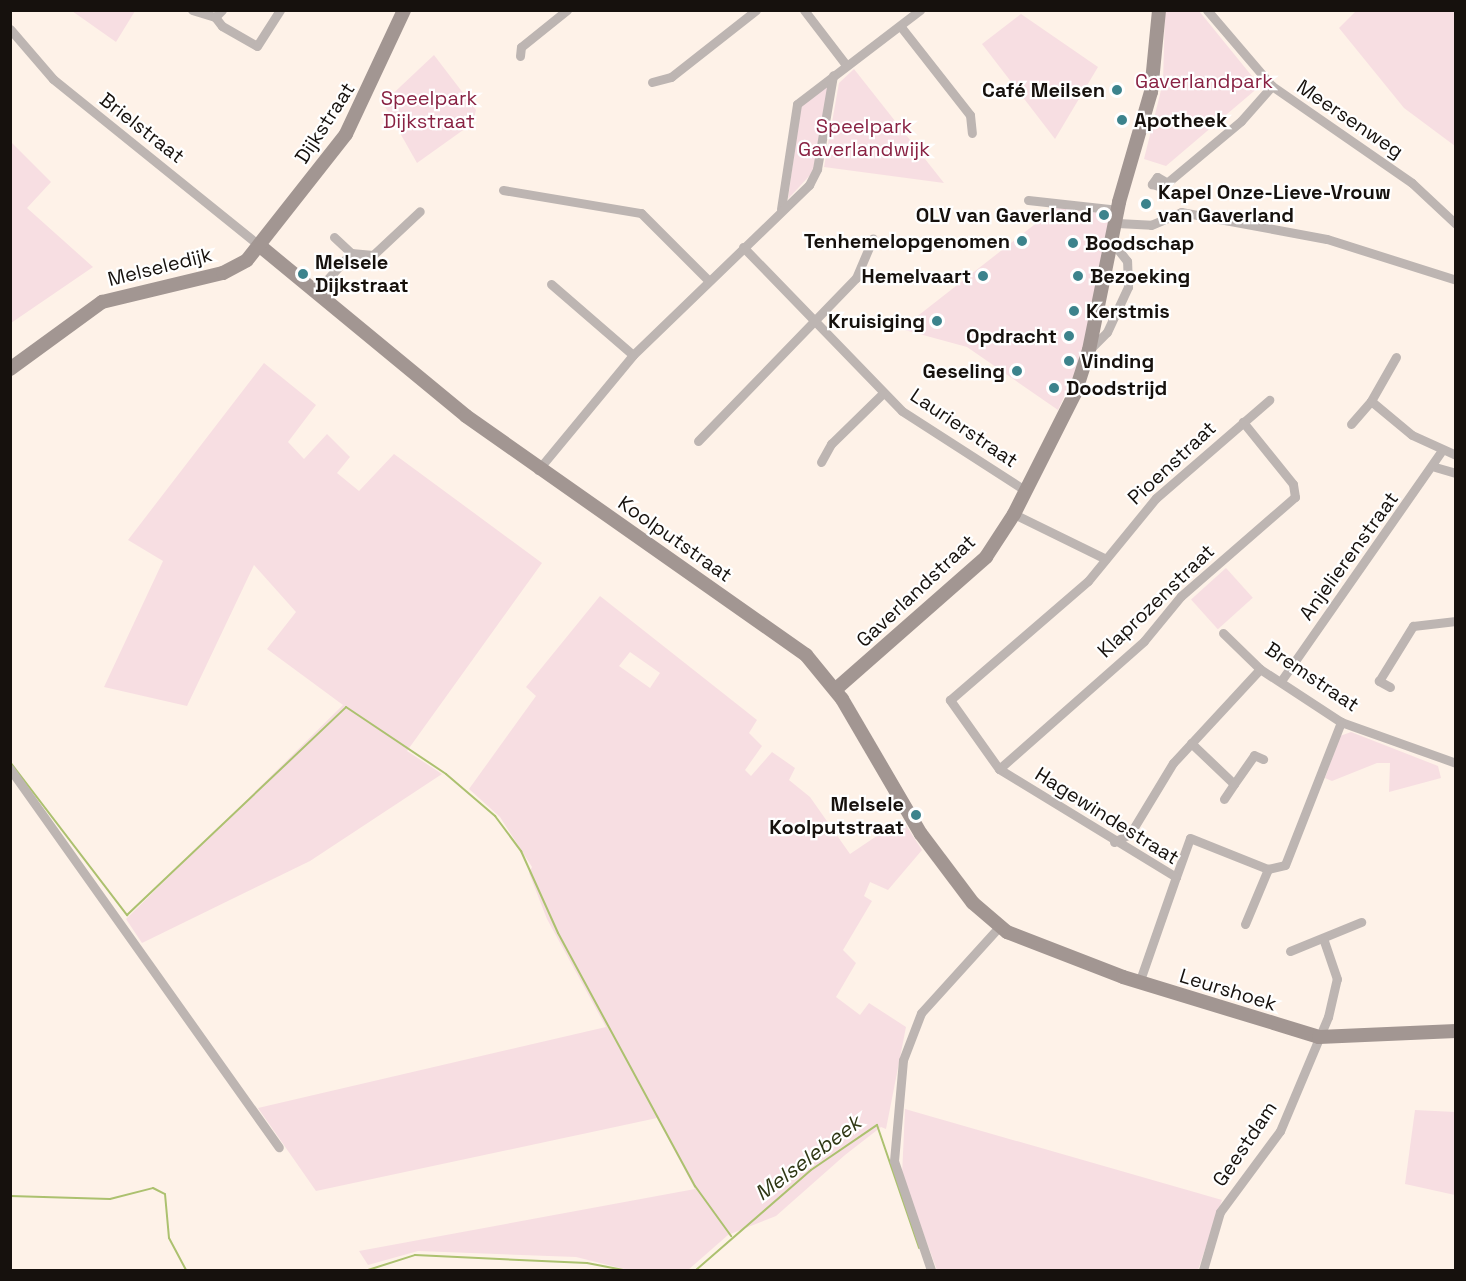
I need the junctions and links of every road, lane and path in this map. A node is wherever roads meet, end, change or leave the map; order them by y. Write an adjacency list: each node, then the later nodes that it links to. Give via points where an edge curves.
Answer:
1 (192, 10): 10 (street)
2 (280, 10): 10 (street, via 257,46)
3 (404, 10): 29 (street, Dijkstraat, via 356,118)
4 (567, 10): 13 (street, via 521,47)
5 (756, 10): 16 (street, via 671,77)
6 (804, 10): 14 (street)
7 (920, 10): 11 (street)
8 (1159, 10): 24 (street, Gaverlandstraat, via 1151,92)
9 (1207, 10): 17 (street, Meersenweg)
10 (219, 14)
11 (901, 27): 14 (street); 18 (street, via 970,115)
12 (10, 29): 29 (street, Brielstraat, via 53,79)
13 (520, 56)
14 (846, 65): 15 (street)
15 (833, 75): 22 (street, via 817,169 809,185); 22 (street, via 797,104)
16 (652, 82)
17 (1272, 86): 19 (street, via 1241,121); 25 (street, Meersenweg, via 1412,183)
18 (972, 133)
19 (1164, 181)
20 (503, 190): 32 (street, via 641,213)
21 (1028, 200): 24 (street)
22 (781, 209): 30 (street)
23 (420, 211): 31 (street, via 373,255)
24 (1117, 216): 28 (street, Gaverlandstraat); 33 (street, via 1143,226 1181,212 1327,238)
25 (1455, 224)
26 (334, 237): 31 (street)
27 (873, 238): 36 (street, via 856,278)
28 (1112, 242): 37 (street, Gaverlandstraat); 37 (street, Gaverlandstraat, via 1127,261 1128,287 1107,332)
29 (260, 246): 35 (street, Koolputstraat); 40 (street, Melseledijk, via 247,260 223,273 102,302)
30 (743, 246): 32 (street); 36 (street, Laurierstraat)
31 (351, 253): 35 (street)
32 (707, 279): 38 (street)
33 (1455, 280)
34 (550, 284): 38 (street)
35 (315, 293): 51 (street, Koolputstraat)
36 (813, 320): 41 (street, Laurierstraat); 46 (street)
37 (1089, 351): 53 (street, Gaverlandstraat, via 1075,393)
38 (633, 355): 51 (street)
39 (1396, 357): 43 (street)
40 (10, 369)
41 (883, 393): 49 (street, Laurierstraat, via 831,444); 53 (street, Laurierstraat, via 912,420)
42 (1269, 400): 44 (street, Pioenstraat)
43 (1371, 401): 45 (street); 47 (street, via 1406,431)
44 (1243, 422): 55 (street, Pioenstraat, via 1156,498); 68 (street, Klaprozenstraat, via 1293,484 1295,497 1181,596 1144,641)
45 (1351, 424)
46 (698, 441)
47 (1442, 450): 48 (street); 50 (street, Anjelierenstraat)
48 (1455, 455)
49 (822, 462)
50 (1435, 467): 52 (street); 59 (street, Anjelierenstraat)
51 (538, 470): 61 (street, Koolputstraat, via 806,655)
52 (1455, 473)
53 (1026, 491): 54 (street, Gaverlandstraat)
54 (1014, 514): 55 (street); 61 (street, Gaverlandstraat, via 986,557)
55 (1106, 559): 62 (street, Pioenstraat, via 1088,581)
56 (1455, 621): 60 (street, via 1413,626 1378,684)
57 (1223, 633): 58 (street, Bremstraat)
58 (1260, 669): 59 (street, Bremstraat); 64 (street)
59 (1281, 681): 63 (street, Bremstraat)
60 (1390, 687)
61 (836, 689): 76 (street, Koolputstraat, via 916,827 973,903)
62 (950, 700): 68 (street, Hagewindestraat)
63 (1341, 722): 66 (street, Bremstraat); 72 (street, via 1288,860 1280,868)
64 (1191, 743): 69 (street); 71 (street, via 1156,787 1130,834)
65 (1263, 759): 69 (street, via 1254,755)
66 (1455, 763)
67 (10, 769): 82 (street)
68 (999, 769): 71 (street, Hagewindestraat)
69 (1234, 784): 70 (street)
70 (1224, 799)
71 (1114, 842): 73 (street, Hagewindestraat)
72 (1268, 868): 73 (street, via 1190,838); 75 (street)
73 (1176, 878): 79 (street, Hagewindestraat)
74 (1361, 922): 77 (street)
75 (1245, 924)
76 (999, 927): 79 (street, Leurshoek, via 1040,949); 83 (street, via 921,1012 903,1060 894,1161)
77 (1323, 938): 78 (street); 81 (street, Geestdam, via 1337,979)
78 (1290, 951)
79 (1139, 982): 81 (street, Leurshoek)
80 (1455, 1031): 81 (street, Leurshoek)
81 (1319, 1037): 84 (street, Geestdam, via 1280,1131 1220,1212)
82 (279, 1147)
83 (931, 1270)
84 (1203, 1270)

